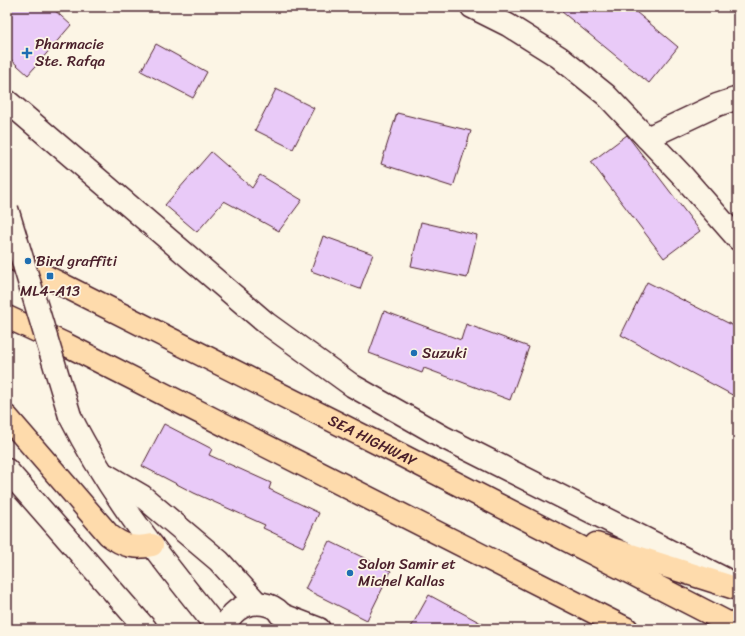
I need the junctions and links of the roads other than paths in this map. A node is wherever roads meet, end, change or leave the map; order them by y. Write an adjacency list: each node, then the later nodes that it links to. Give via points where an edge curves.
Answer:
1 (472, 7): 4 (street, via 508,25 560,57 606,95)
2 (738, 98): 4 (street, via 717,105)
3 (7, 101): 14 (street, via 266,323 353,386 443,437)
4 (647, 138): 6 (street)
5 (7, 209): 11 (street, bridge, via 70,416 87,451)
6 (738, 240)
7 (7, 255): 12 (highway, SEA HIGHWAY)
8 (7, 317): 23 (highway)
9 (7, 417): 13 (highway, via 109,535 127,546 139,548)
10 (7, 470): 19 (street)
11 (103, 473): 13 (street); 16 (street, via 148,501 219,561)
12 (558, 536): 15 (highway, via 611,548); 18 (highway, SEA HIGHWAY)
13 (152, 545): 20 (street)
14 (738, 586)
15 (738, 589)
16 (257, 603): 17 (street, via 270,606); 21 (street, via 244,605 234,612)
17 (284, 621): 22 (street)
18 (738, 628)
19 (146, 629)
20 (218, 629)
21 (225, 629)
22 (319, 629)
23 (627, 629)

